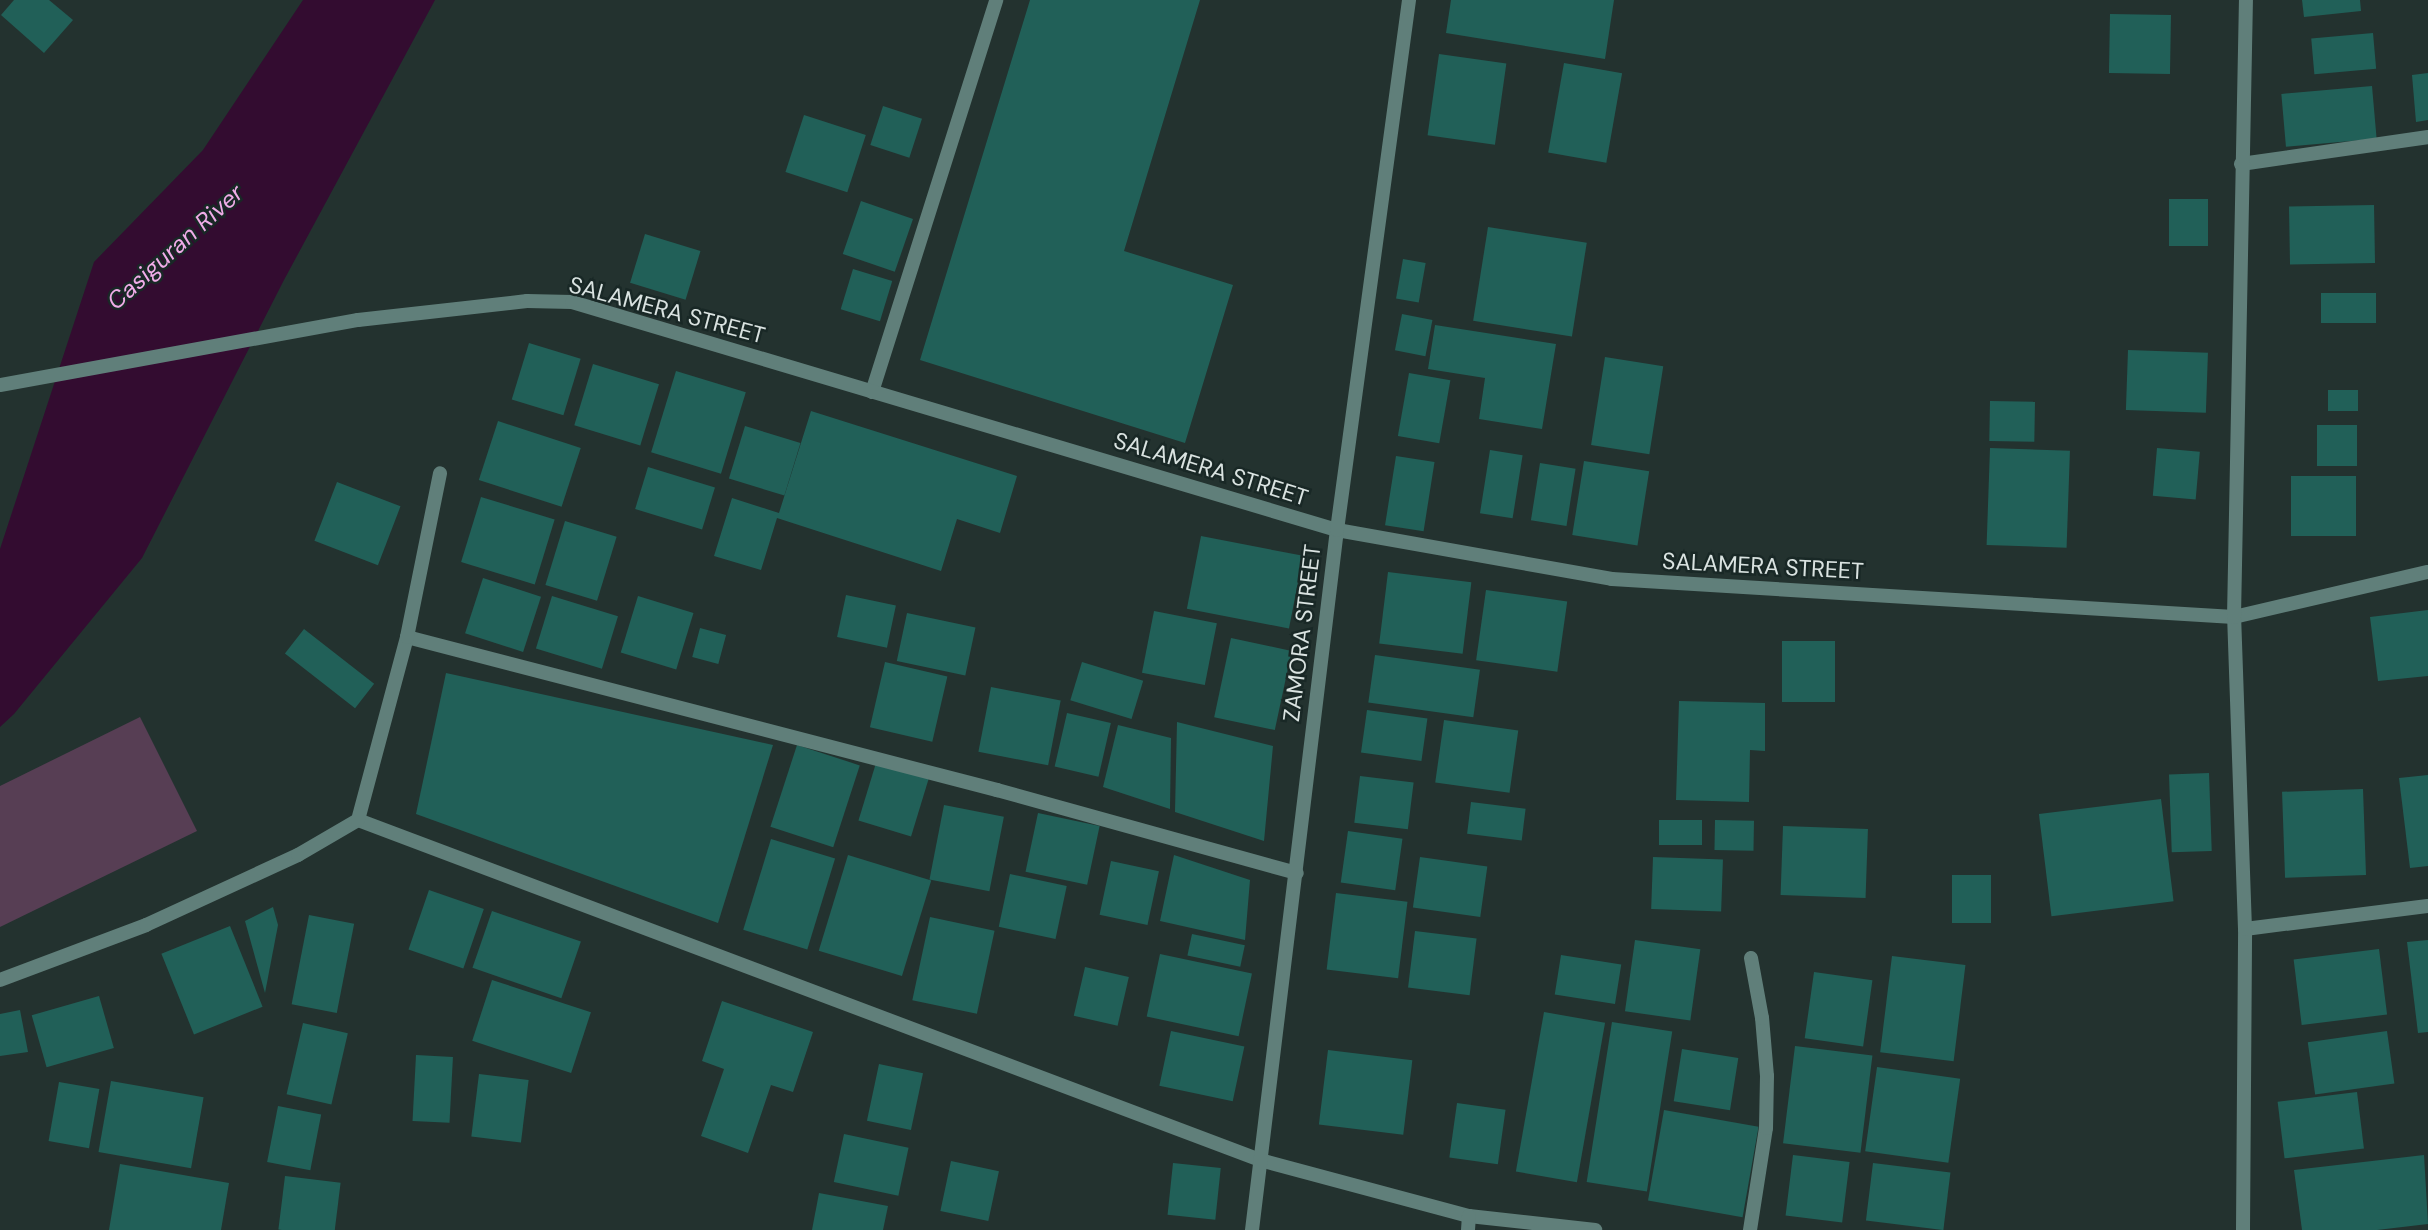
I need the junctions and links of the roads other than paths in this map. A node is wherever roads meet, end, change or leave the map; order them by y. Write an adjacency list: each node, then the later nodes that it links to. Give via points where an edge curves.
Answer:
1 (996, 0): 7 (street)
2 (1409, 0): 9 (street, ZAMORA STREET)
3 (2246, 0): 5 (street)
4 (2428, 137): 5 (street)
5 (2241, 164): 11 (street)
6 (0, 385): 7 (street, SALAMERA STREET, via 358,320 527,300 572,302)
7 (872, 392): 9 (street, SALAMERA STREET)
8 (440, 473): 12 (street)
9 (1337, 530): 11 (street, SALAMERA STREET, via 1612,579); 14 (street, ZAMORA STREET)
10 (2428, 572): 11 (street, SALAMERA STREET)
11 (2234, 617): 16 (street)
12 (407, 637): 13 (street); 14 (street)
13 (358, 820): 18 (street, via 298,855 146,925); 19 (street)
14 (1297, 873): 19 (street, ZAMORA STREET)
15 (2428, 906): 16 (street)
16 (2245, 929): 24 (street)
17 (1751, 958): 23 (street, via 1767,1076 1766,1128)
18 (0, 980)
19 (1260, 1160): 20 (street); 21 (street, ZAMORA STREET)
20 (1469, 1223): 22 (street)
21 (1252, 1230)
22 (1595, 1230)
23 (1750, 1230)
24 (2243, 1230)

